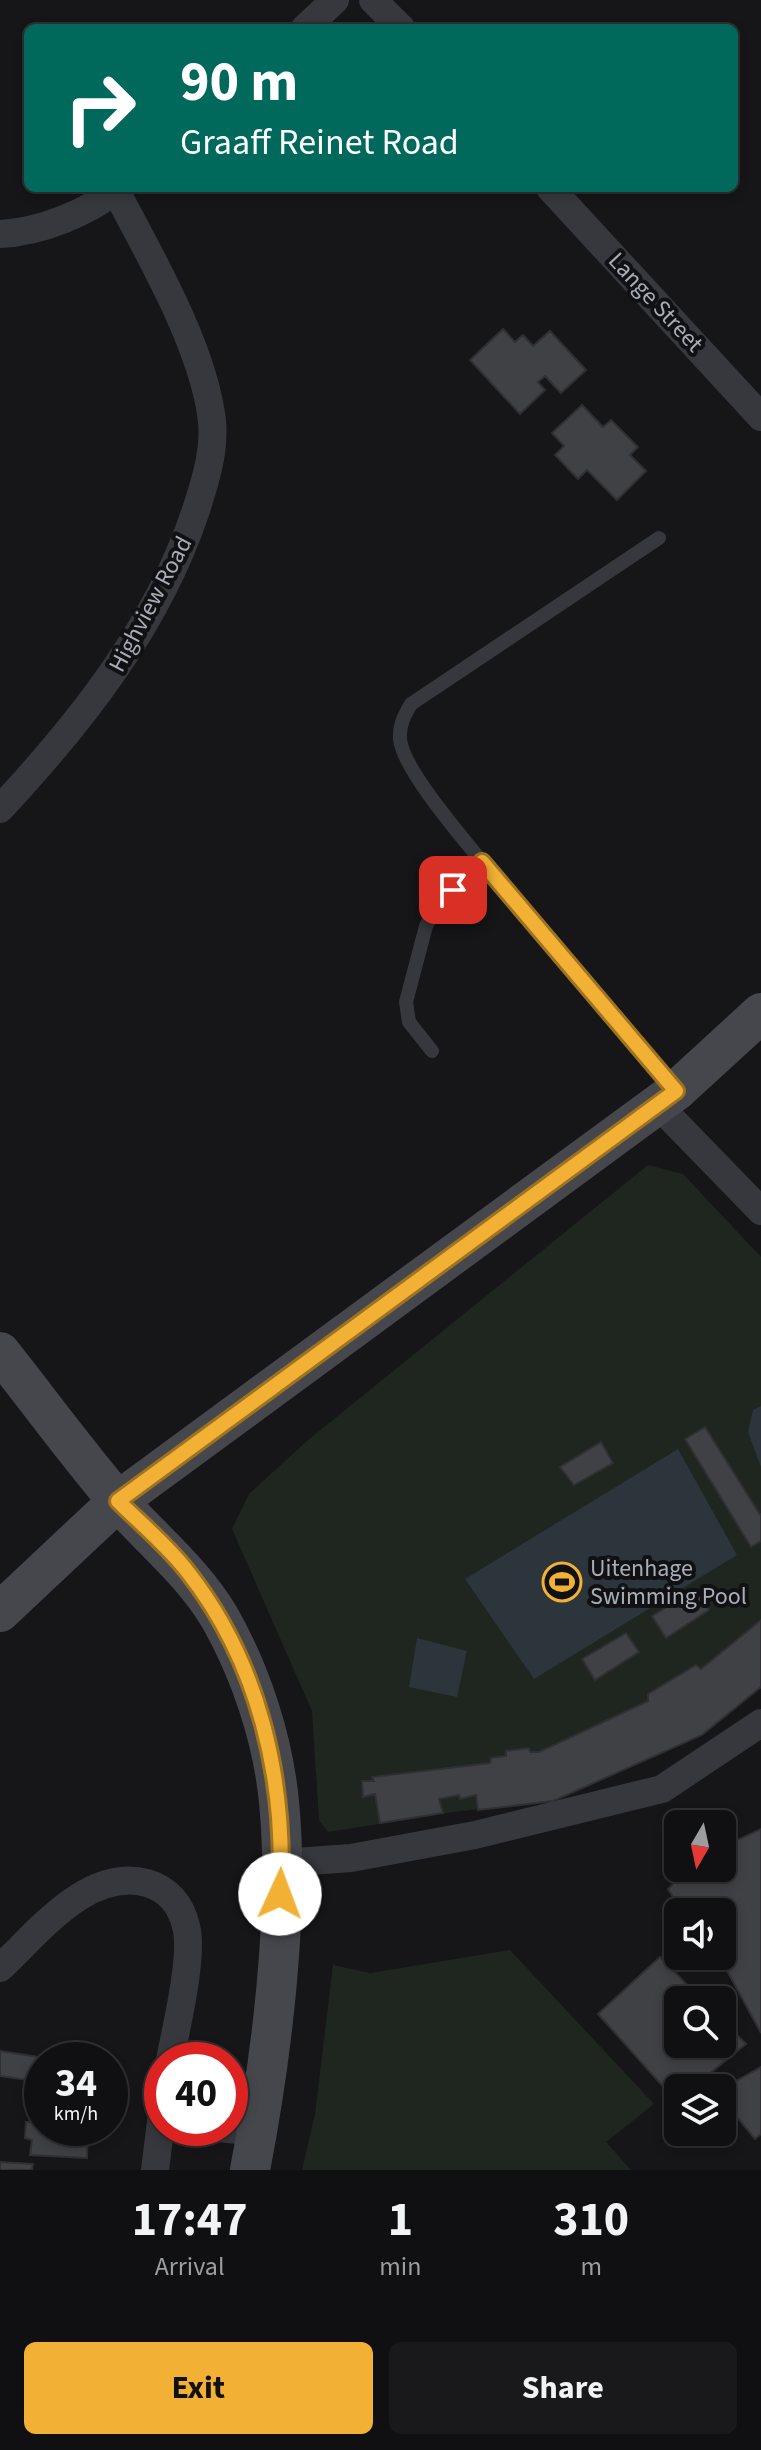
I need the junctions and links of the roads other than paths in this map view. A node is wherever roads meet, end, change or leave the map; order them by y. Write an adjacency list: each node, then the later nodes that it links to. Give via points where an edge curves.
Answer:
1 (335, 0): 3 (street)
2 (373, 0): 4 (street)
3 (309, 24)
4 (397, 24)
5 (114, 192): 8 (street, via 92,207 24,233)
6 (119, 192): 11 (street, Highview Road, via 205,380 212,424 208,475 174,568 110,679)
7 (554, 192): 9 (street, Lange Street)
8 (0, 234)
9 (761, 417)
10 (659, 538): 12 (lane, via 411,704 401,721 400,742 431,799)
11 (0, 809)
12 (482, 862): 14 (lane, via 440,899 426,926 406,1002 409,1022); 15 (lane)
13 (761, 1013): 15 (main road)
14 (432, 1051)
15 (666, 1098): 16 (street); 18 (main road)
16 (761, 1211)
17 (0, 1352): 18 (main road)
18 (118, 1501): 19 (main road); 21 (main road, via 188,1571 244,1667 279,1800)
19 (0, 1612)
20 (761, 1723): 21 (street, via 662,1789 475,1835 351,1858)
21 (281, 1863): 24 (main road, via 274,2001)
22 (0, 1968): 23 (street, via 80,1896 102,1885 138,1881 159,1887 175,1900 187,1928)
23 (173, 2042)
24 (248, 2094)
25 (158, 2146): 27 (street)
26 (243, 2146): 28 (main road)
27 (155, 2170)
28 (250, 2170)

